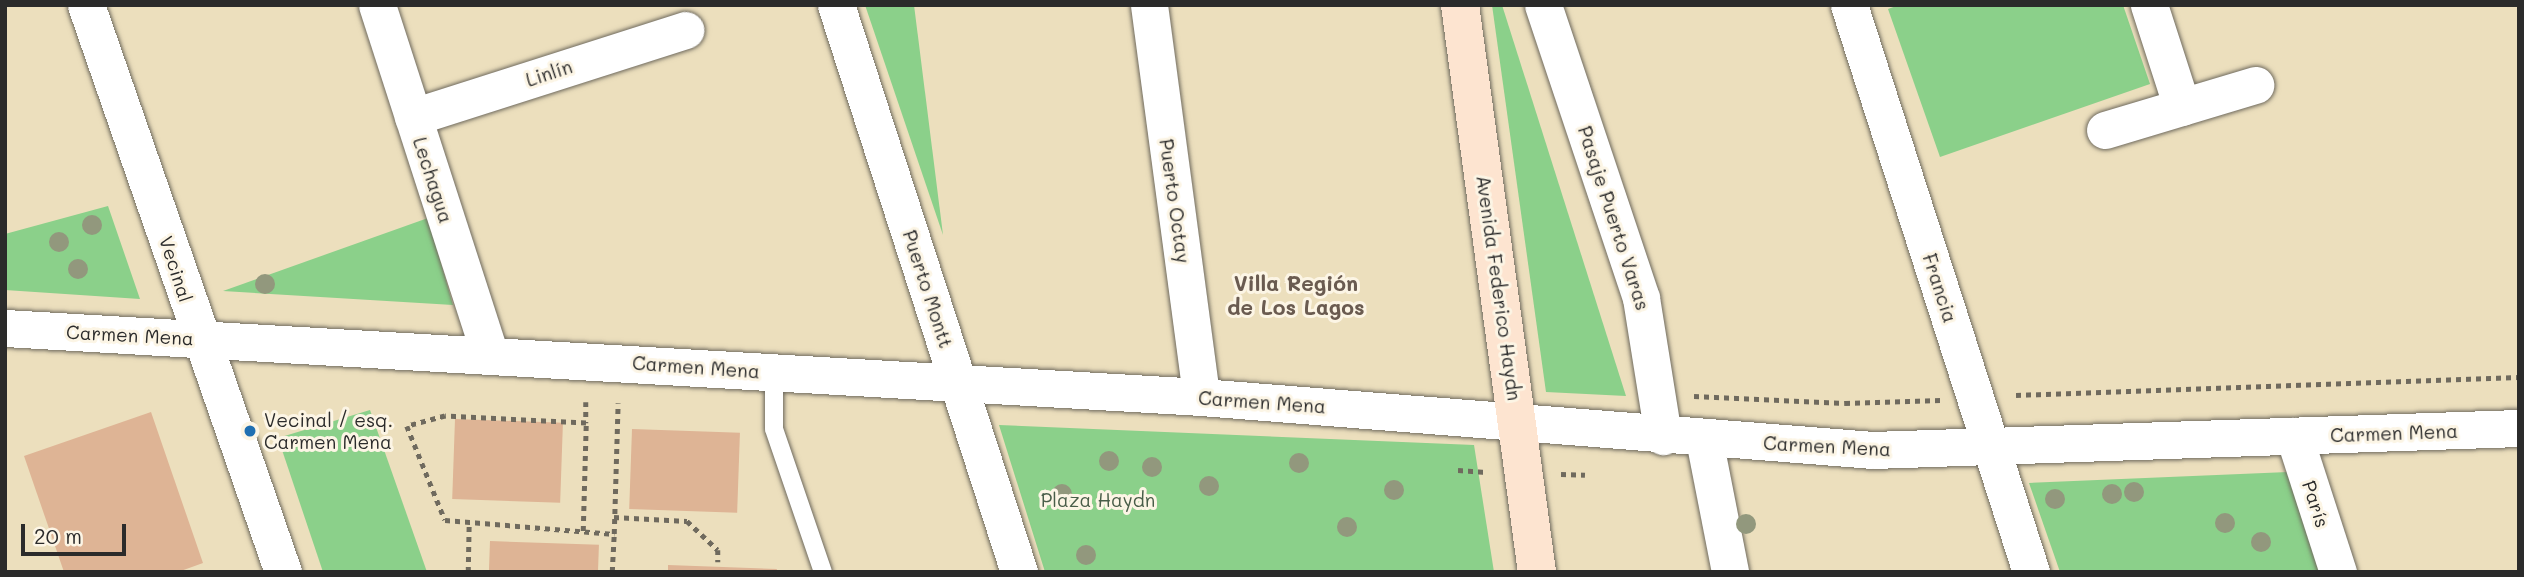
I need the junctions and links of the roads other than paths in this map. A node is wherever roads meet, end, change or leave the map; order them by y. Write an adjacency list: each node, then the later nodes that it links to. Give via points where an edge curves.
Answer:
1 (86, 5): 15 (street, Vecinal)
2 (377, 5): 12 (street, Lechagua)
3 (836, 5): 18 (street, Puerto Montt)
4 (1149, 5): 19 (street, Puerto Octay)
5 (1460, 5): 20 (street, Avenida Federico Haydn)
6 (1543, 5): 22 (street, Pasaje Puerto Varas, via 1641,298)
7 (1849, 5): 25 (street, Francia)
8 (2149, 5): 11 (street)
9 (685, 30): 12 (street, Linlín)
10 (2255, 85): 11 (street)
11 (2182, 107): 13 (street)
12 (413, 117): 16 (street, Lechagua)
13 (2105, 130)
14 (5, 328): 15 (street, Carmen Mena)
15 (201, 338): 16 (street, Carmen Mena); 26 (street, Vecinal)
16 (490, 354): 17 (street, Carmen Mena)
17 (774, 371): 18 (street, Carmen Mena); 27 (lane, via 774,429)
18 (957, 383): 19 (street, Carmen Mena); 28 (street, Puerto Montt)
19 (1201, 397): 20 (street, Carmen Mena)
20 (1517, 424): 22 (street, Carmen Mena); 29 (street, Avenida Federico Haydn)
21 (2519, 428): 23 (street, Carmen Mena)
22 (1663, 436): 24 (street, Carmen Mena)
23 (2294, 436): 25 (street, Carmen Mena); 32 (street, París)
24 (1704, 439): 25 (street, Carmen Mena, via 1873,450); 30 (street)
25 (1992, 447): 31 (street, Francia)
26 (283, 572)
27 (823, 572)
28 (1019, 572)
29 (1537, 572)
30 (1730, 572)
31 (2031, 572)
32 (2338, 572)

